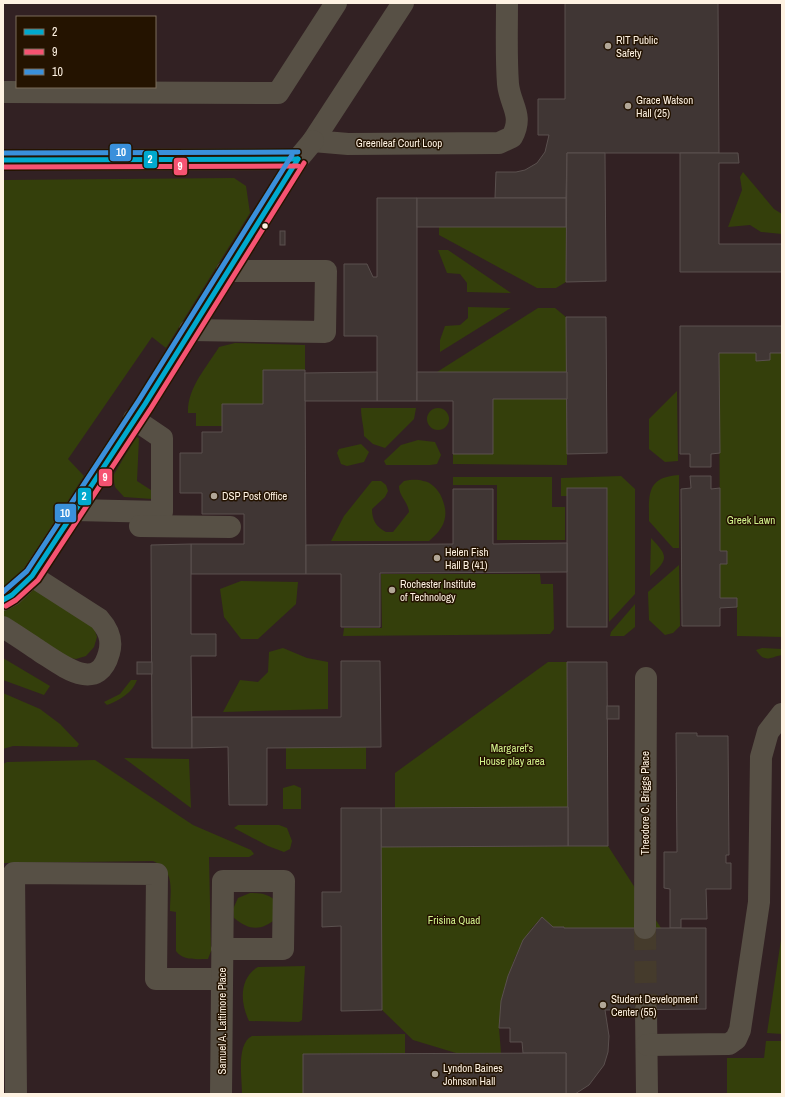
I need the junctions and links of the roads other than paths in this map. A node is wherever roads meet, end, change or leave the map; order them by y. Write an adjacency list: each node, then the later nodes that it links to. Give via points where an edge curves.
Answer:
1 (336, 3): 4 (street, via 278,93)
2 (403, 3): 5 (street)
3 (507, 3): 5 (street, Greenleaf Court Loop, via 508,86 517,113 516,129 512,138 499,143 348,144)
4 (3, 92)
5 (312, 141): 6 (street)
6 (298, 159): 7 (street); 8 (street)
7 (3, 160)
8 (227, 271): 9 (street); 9 (street, via 326,271 325,332)
9 (190, 330): 10 (street)
10 (134, 419): 11 (street); 11 (street, via 162,438 162,512)
11 (70, 518): 12 (street); 13 (street)
12 (230, 527)
13 (32, 576): 14 (street); 15 (street, via 99,619 105,626 110,634 111,644 103,667 90,674 72,672)
14 (3, 600)
15 (3, 627)
16 (646, 678): 18 (street, Theodore C. Briggs Place)
17 (782, 714): 22 (street, via 768,732 761,756 759,902 740,1030 736,1039 728,1044)
18 (645, 928)
19 (222, 949): 20 (street, Samuel A. Lattimore Place)
20 (222, 979): 23 (street, via 156,978 157,874 14,873); 24 (street, Samuel A. Lattimore Place)
21 (646, 1010): 22 (street)
22 (647, 1045): 25 (street)
23 (16, 1094)
24 (221, 1094)
25 (647, 1094)

